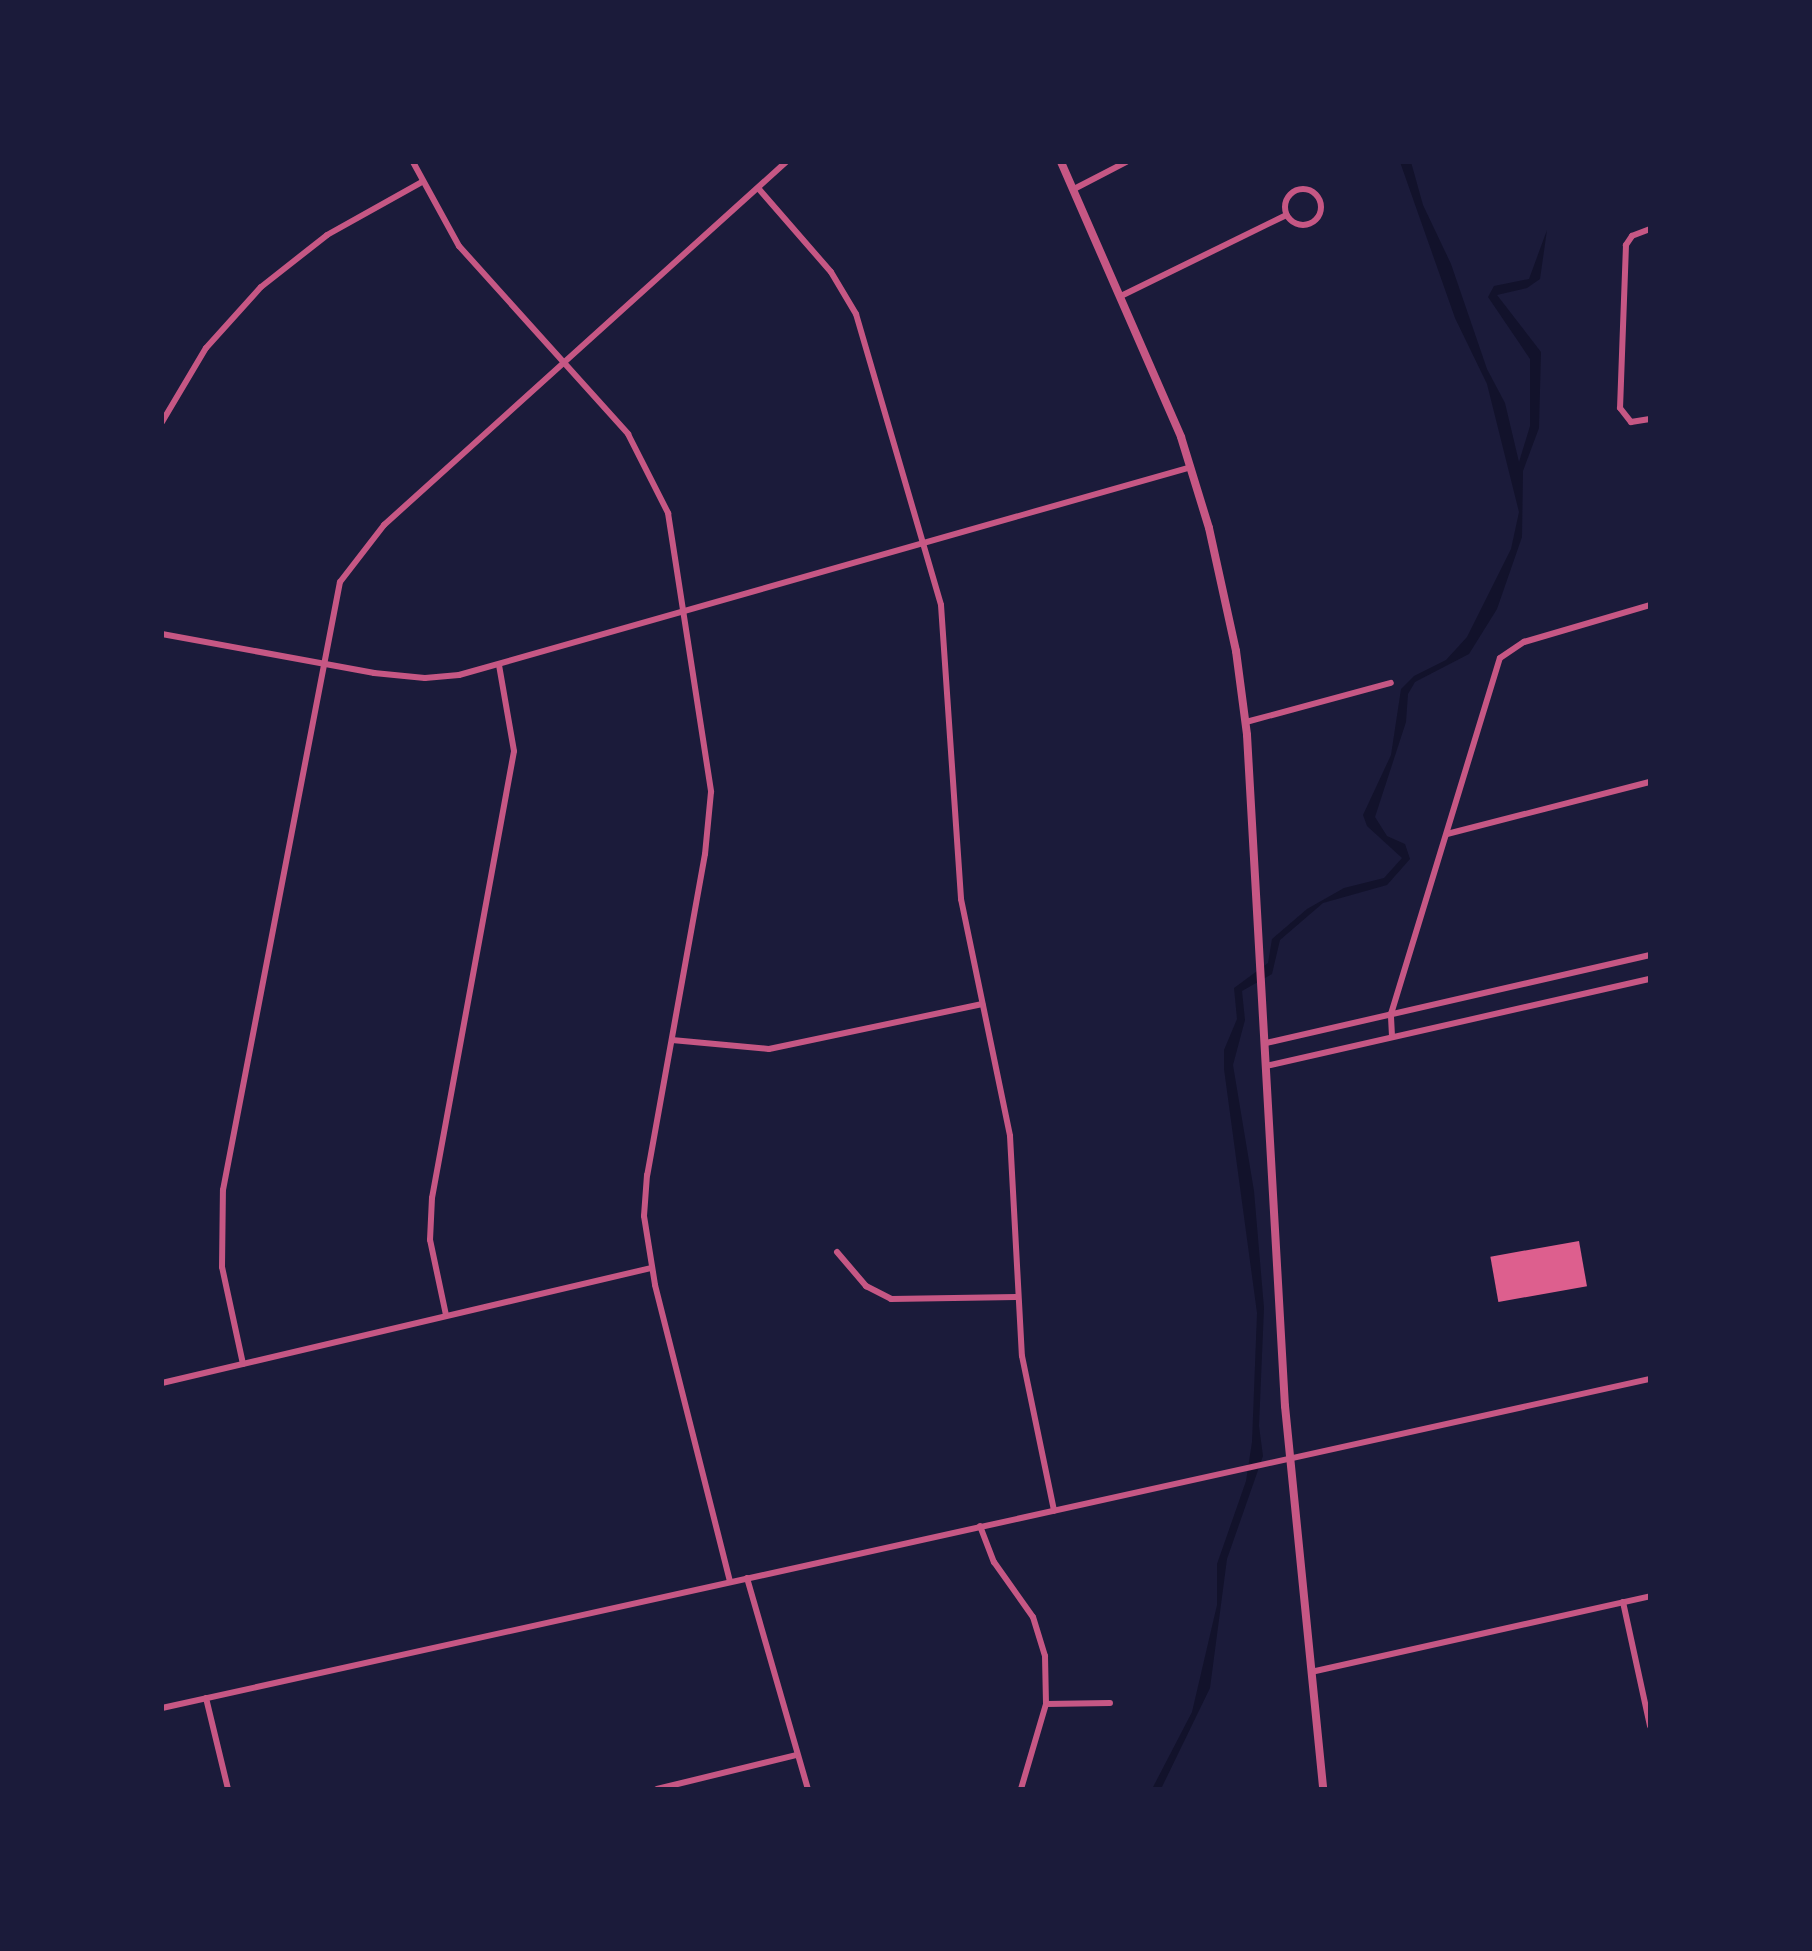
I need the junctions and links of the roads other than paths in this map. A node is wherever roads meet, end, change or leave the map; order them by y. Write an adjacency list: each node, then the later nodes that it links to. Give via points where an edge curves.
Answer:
1 (413, 162): 5 (street)
2 (786, 162): 6 (street)
3 (1061, 162): 7 (street)
4 (1126, 162): 7 (street)
5 (422, 182): 11 (street, via 459,246); 13 (street, via 327,235 261,287 222,328)
6 (758, 188): 11 (street); 17 (street, via 831,272 856,314)
7 (1074, 189): 10 (street)
8 (1286, 215): 8 (street, via 1296,224 1312,224 1321,214 1321,200 1310,190 1295,191 1286,200); 10 (street)
9 (1650, 229): 14 (street, via 1627,241 1620,408 1631,422)
10 (1123, 295): 16 (street)
11 (564, 362): 19 (street, via 628,434 648,465 668,513); 21 (street, via 384,525 353,560 340,582)
12 (162, 399): 13 (street)
13 (170, 403): 15 (street)
14 (1650, 419)
15 (162, 422)
16 (1191, 467): 17 (street); 24 (street, via 1225,591)
17 (925, 543): 19 (street); 29 (street, via 946,636 961,899)
18 (1650, 605): 26 (street, via 1524,642 1500,658)
19 (685, 612): 22 (street); 32 (street, via 711,792)
20 (162, 634): 21 (street)
21 (321, 663): 22 (street, via 425,678); 39 (street, via 222,1199 222,1267)
22 (499, 665): 38 (street, via 514,751 432,1198 430,1240)
23 (1391, 683): 24 (street)
24 (1246, 722): 33 (street)
25 (1650, 782): 26 (street)
26 (1447, 834): 30 (street)
27 (1650, 955): 30 (street)
28 (1650, 979): 31 (street)
29 (982, 1004): 32 (street, via 769,1049); 37 (street, via 1012,1150)
30 (1391, 1014): 31 (street); 33 (street)
31 (1392, 1036): 34 (street)
32 (672, 1040): 36 (street, via 644,1197)
33 (1266, 1043): 34 (street)
34 (1266, 1066): 42 (street)
35 (837, 1252): 37 (street, via 866,1286 891,1299)
36 (651, 1268): 38 (street); 46 (street)
37 (1016, 1297): 43 (street)
38 (446, 1315): 39 (street)
39 (243, 1364): 41 (street)
40 (1650, 1379): 42 (street)
41 (162, 1383)
42 (1290, 1459): 43 (street); 49 (street)
43 (1054, 1511): 44 (street)
44 (980, 1526): 45 (street); 52 (street, via 994,1562 1020,1594 1038,1630 1045,1656)
45 (747, 1578): 46 (street); 55 (street)
46 (730, 1582): 50 (street)
47 (1650, 1596): 48 (street)
48 (1623, 1602): 49 (street); 54 (street)
49 (1311, 1672): 60 (street)
50 (206, 1698): 53 (street); 56 (street)
51 (1110, 1703): 52 (street)
52 (1046, 1704): 59 (street)
53 (162, 1708)
54 (1650, 1726)
55 (796, 1755): 57 (street); 58 (street)
56 (228, 1789)
57 (657, 1789)
58 (808, 1789)
59 (1021, 1789)
60 (1323, 1789)

